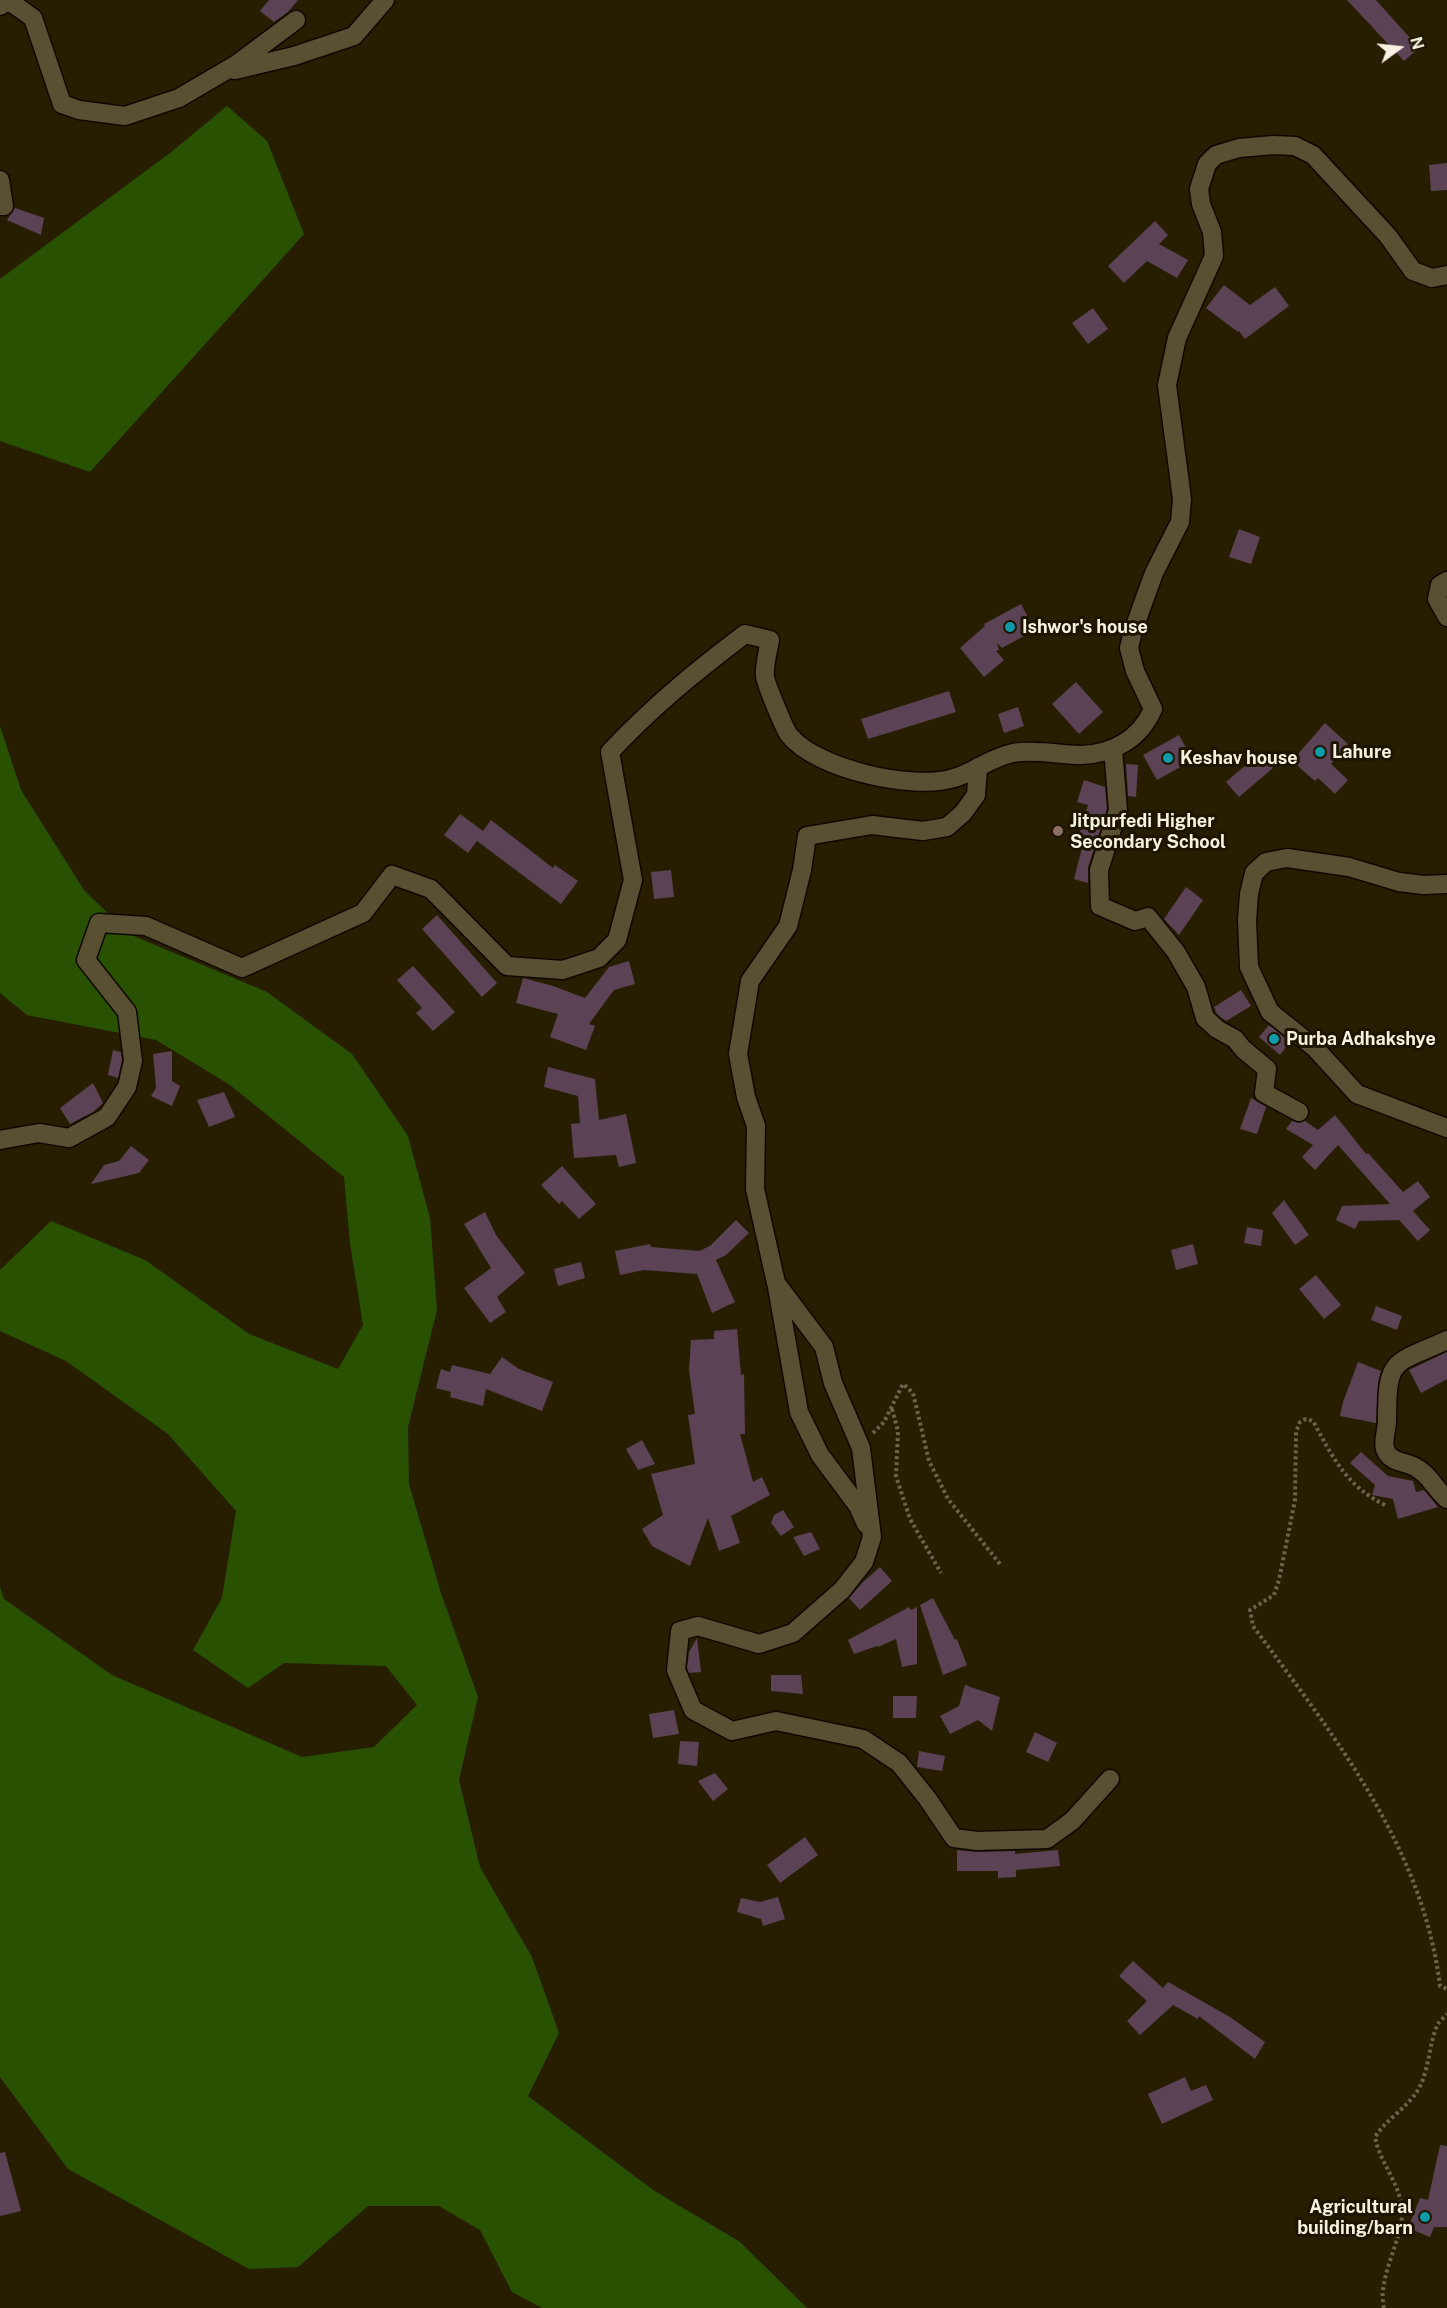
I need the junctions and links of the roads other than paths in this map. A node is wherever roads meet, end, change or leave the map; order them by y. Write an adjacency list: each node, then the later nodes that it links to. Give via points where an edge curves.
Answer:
1 (9, 0): 3 (street); 5 (street, via 33,18 62,104 79,110 125,116 179,98)
2 (385, 0): 5 (street, via 354,36 294,56)
3 (0, 6)
4 (296, 20): 5 (street)
5 (221, 73)
6 (0, 180): 7 (street)
7 (1, 208)
8 (1447, 274): 11 (street, via 1432,278 1413,271 1388,236 1313,155 1295,146 1239,148 1216,155 1207,164 1199,189 1212,232 1214,256 1176,338 1167,385 1182,499 1180,522 1154,573 1129,648 1153,709 1134,738)
9 (1447, 581): 10 (street, via 1440,585 1437,599)
10 (1447, 617)
11 (1113, 749): 12 (street, via 1082,755 1015,753); 14 (street, via 1118,810 1099,870 1100,906 1135,921 1148,917 1176,952 1196,987 1205,1018 1267,1069 1264,1093)
12 (978, 767): 16 (street, via 955,778 921,783 874,777 812,755 788,734 765,676 770,640 745,634 678,685 610,752 633,880 617,940 599,958 563,970 507,966 431,889 392,875 363,913 242,968 146,926 99,922 86,960 127,1012 133,1061 127,1087 107,1117 69,1137 39,1133); 17 (street, via 976,795 947,826 923,831 872,825 807,836 788,926 750,981 738,1054 756,1126 755,1189)
13 (1447, 884): 15 (street, via 1399,882 1349,867 1287,858 1266,862 1254,873 1247,920 1249,967 1270,1012 1315,1048 1357,1094)
14 (1299, 1112)
15 (1447, 1128)
16 (0, 1140)
17 (776, 1283): 20 (street, via 799,1412 820,1455 858,1506); 20 (street, via 824,1347 833,1383 861,1448)
18 (1447, 1340): 19 (street, via 1410,1354 1396,1364 1386,1397 1384,1448 1393,1459 1425,1473)
19 (1447, 1499)
20 (872, 1537): 21 (street, via 864,1562 842,1590 793,1633 759,1644 698,1626 680,1631 675,1670 693,1710 732,1731 776,1721 863,1740 899,1763 954,1838 1047,1839 1072,1821)
21 (1110, 1779)

